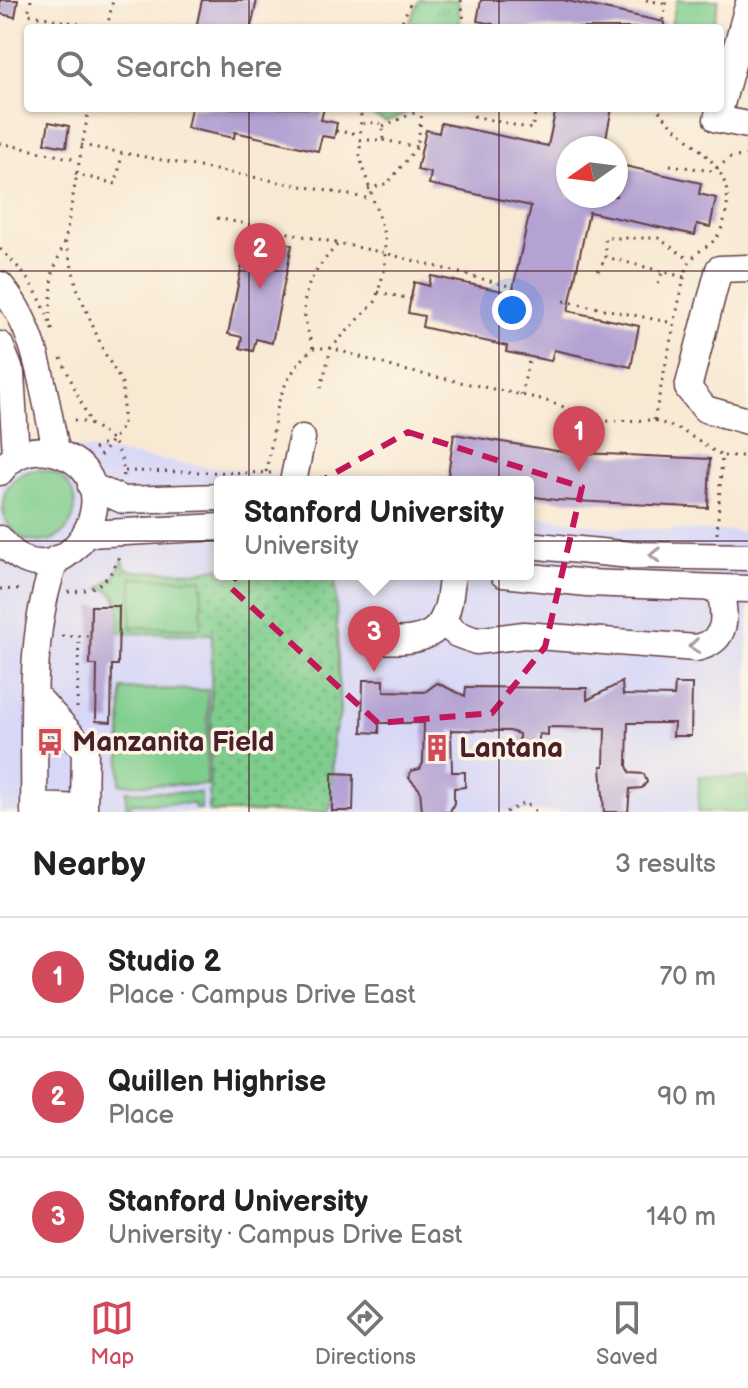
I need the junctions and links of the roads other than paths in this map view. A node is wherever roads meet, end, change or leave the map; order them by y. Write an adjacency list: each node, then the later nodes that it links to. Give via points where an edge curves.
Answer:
1 (748, 6): 2 (street)
2 (724, 93)
3 (719, 112): 4 (street, via 717,119)
4 (748, 125)
5 (748, 268): 10 (street, via 719,269 688,388 705,409)
6 (0, 285): 9 (street, via 27,332)
7 (0, 345): 8 (street)
8 (11, 373): 9 (street); 13 (street)
9 (45, 392): 12 (street)
10 (748, 421)
11 (302, 438): 14 (street)
12 (57, 453): 13 (street, via 30,451); 15 (street, via 77,465)
13 (8, 464)
14 (285, 476)
15 (91, 486): 17 (street, via 123,500); 20 (street, via 94,517)
16 (214, 497): 17 (street)
17 (176, 499): 19 (street)
18 (214, 527): 19 (street)
19 (149, 530): 20 (street)
20 (88, 534): 24 (street)
21 (534, 546): 23 (street, one-way to 21, via 631,555)
22 (9, 547): 24 (street, via 34,561); 30 (street, via 28,578)
23 (748, 557)
24 (56, 559): 30 (street, via 49,578)
25 (534, 577): 27 (street)
26 (451, 580): 29 (street)
27 (720, 588): 28 (street); 29 (street, one-way to 29, via 723,629 696,648 524,635 476,641)
28 (748, 589)
29 (442, 622): 31 (street, via 432,635 413,642)
30 (46, 640): 32 (street)
31 (372, 640)
32 (36, 696): 33 (street); 34 (street, via 85,750)
33 (34, 809): 34 (street)
34 (84, 810)

